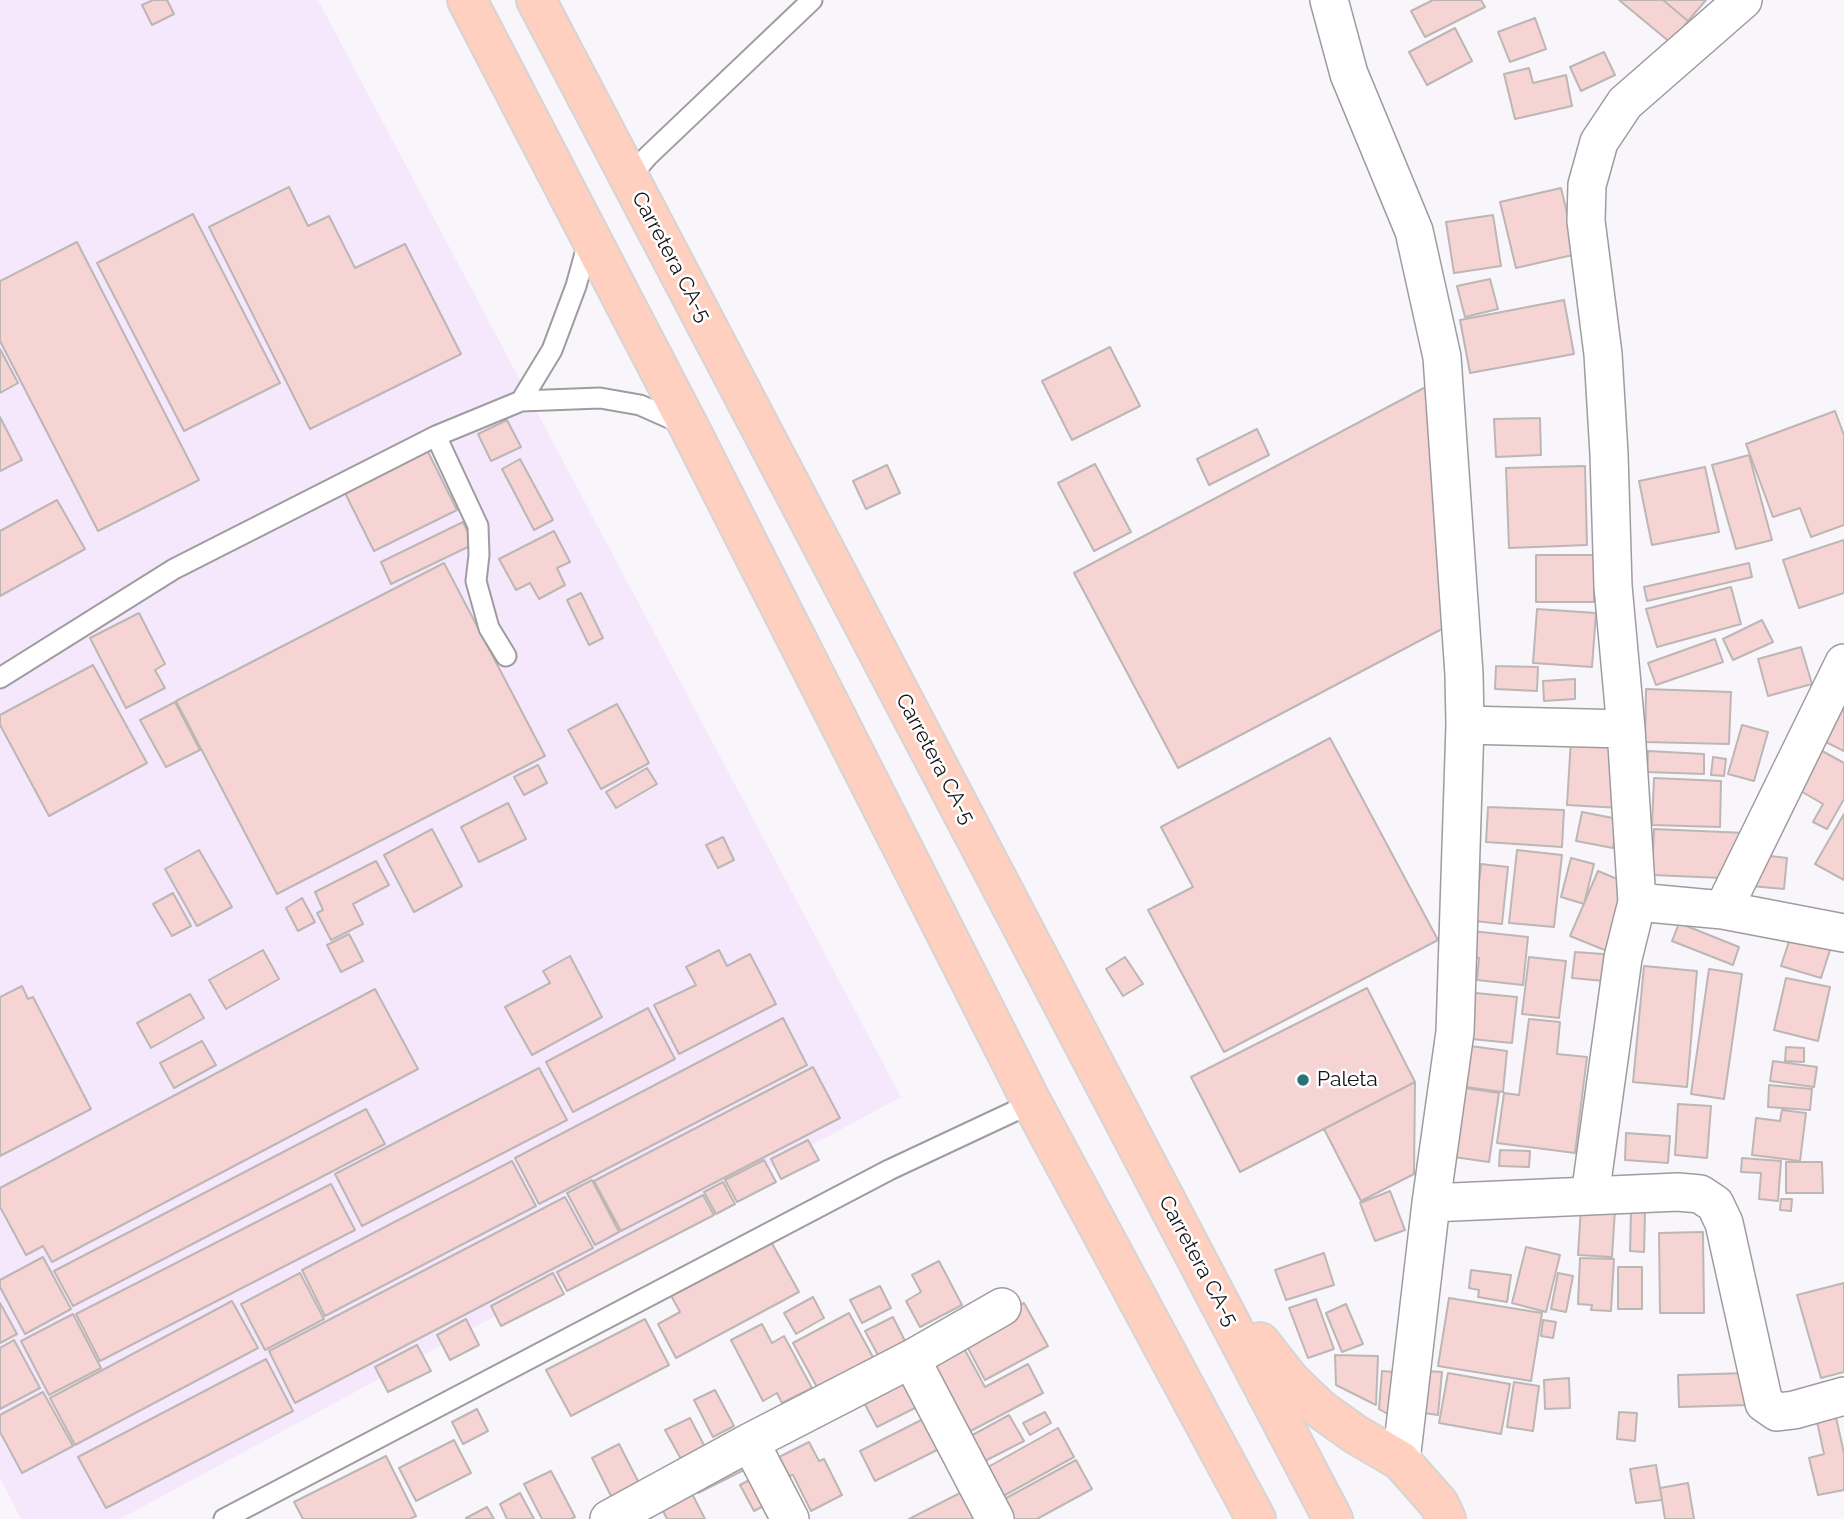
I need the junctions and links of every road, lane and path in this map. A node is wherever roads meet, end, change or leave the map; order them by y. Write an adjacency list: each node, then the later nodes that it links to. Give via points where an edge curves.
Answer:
1 (467, 0): 7 (highway)
2 (536, 0): 6 (highway, Carretera CA-5)
3 (812, 0): 6 (lane)
4 (1329, 0): 14 (street, via 1349,74 1414,231 1442,357)
5 (1743, 0): 15 (street, via 1625,103 1598,142 1587,185 1586,220 1603,354)
6 (629, 178): 22 (highway, Carretera CA-5)
7 (591, 234): 8 (lane, via 552,349); 9 (highway)
8 (521, 401): 9 (lane, via 600,398 640,405); 10 (lane)
9 (690, 427): 19 (highway)
10 (436, 436): 11 (lane, via 478,526 476,581 489,628); 13 (lane, via 174,569)
11 (506, 656)
12 (1844, 663): 17 (street)
13 (0, 678)
14 (1465, 725): 15 (street); 21 (street, via 1455,1032)
15 (1626, 729): 16 (street)
16 (1637, 902): 17 (street); 20 (street, via 1623,958)
17 (1724, 910): 18 (street)
18 (1844, 933)
19 (1032, 1103): 28 (lane, via 889,1170); 32 (highway)
20 (1590, 1196): 21 (street); 25 (street, via 1678,1192 1700,1194 1715,1204 1724,1223 1764,1403 1777,1412)
21 (1431, 1203): 27 (street)
22 (1206, 1275): 27 (highway, via 1290,1380 1320,1409); 33 (highway, Carretera CA-5)
23 (1002, 1307): 24 (street)
24 (911, 1359): 26 (street); 31 (street)
25 (1844, 1396)
26 (750, 1442): 29 (street); 30 (street)
27 (1401, 1461): 34 (highway)
28 (225, 1519)
29 (609, 1519)
30 (790, 1519)
31 (995, 1519)
32 (1256, 1519)
33 (1333, 1519)
34 (1446, 1519)

